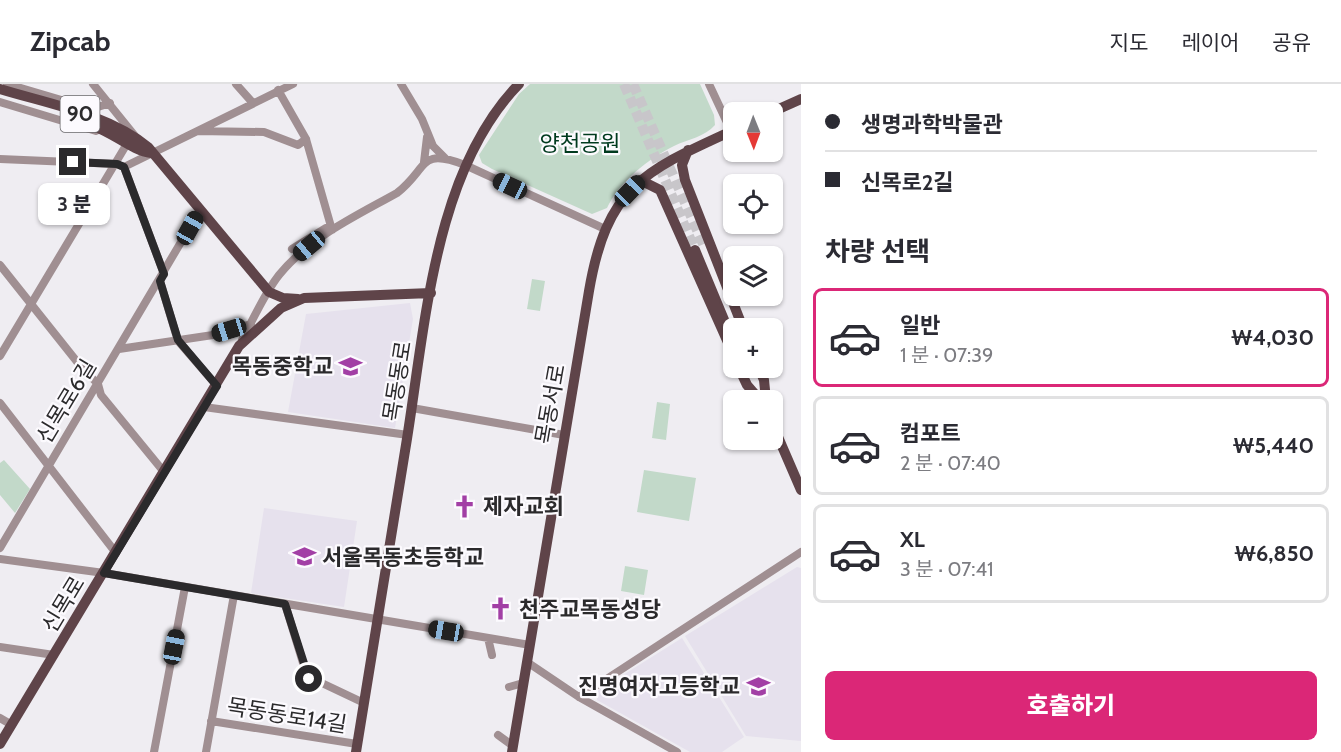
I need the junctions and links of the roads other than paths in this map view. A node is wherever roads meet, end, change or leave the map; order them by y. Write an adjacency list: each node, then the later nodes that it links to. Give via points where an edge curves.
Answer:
1 (7, 84): 14 (street, via 92,109)
2 (93, 84): 14 (street)
3 (236, 84): 13 (street)
4 (293, 84): 9 (street)
5 (401, 84): 21 (street)
6 (519, 84): 29 (main road, 목동동로, via 492,116)
7 (709, 84): 16 (street)
8 (0, 89): 18 (main road, 90)
9 (278, 90): 13 (street); 22 (street)
10 (0, 95): 18 (main road, 90)
11 (801, 99): 15 (main road)
12 (0, 102): 18 (street, via 96,131)
13 (252, 102): 19 (street)
14 (110, 103): 17 (street)
15 (783, 107)
16 (723, 112)
17 (118, 113): 18 (street, via 116,120); 23 (street)
18 (103, 126): 23 (main road, 90)
19 (195, 131): 22 (street, via 264,132 298,145); 25 (street)
20 (723, 134): 24 (main road, 목동서로)
21 (427, 135): 26 (street); 28 (street)
22 (306, 139): 34 (street)
23 (132, 140): 25 (main road, 90, via 141,152); 30 (street)
24 (688, 150): 31 (main road, 목동서로); 44 (main road, via 682,165 685,180)
25 (151, 153): 30 (street); 32 (main road, 90)
26 (445, 158): 28 (street); 29 (street)
27 (0, 159): 30 (street)
28 (424, 162): 34 (street, via 397,193)
29 (465, 165): 33 (street); 39 (main road, 목동동로, via 450,203)
30 (120, 166): 37 (street); 41 (street)
31 (640, 180): 33 (main road, 목동서로); 46 (main road, via 660,190)
32 (200, 210): 37 (street, 신목로6길); 38 (main road, 90)
33 (605, 230): 63 (main road, 목동서로, via 594,263)
34 (330, 231): 35 (street, via 326,228); 38 (street, 신목로, via 297,255)
35 (292, 249)
36 (0, 265): 41 (street)
37 (162, 277): 47 (street); 49 (street, 신목로6길)
38 (269, 292): 40 (main road, via 283,298); 45 (street, 신목로)
39 (431, 293): 40 (main road); 61 (main road, 목동동로)
40 (304, 298): 48 (main road, via 281,308)
41 (31, 303): 50 (street); 54 (street)
42 (725, 318): 43 (main road, via 699,248)
43 (733, 318)
44 (739, 318)
45 (251, 324): 47 (street); 48 (street, 신목로)
46 (723, 331)
47 (178, 340): 49 (street); 56 (street)
48 (239, 346): 56 (main road, 신목로)
49 (119, 348): 54 (street, 신목로6길)
50 (0, 356)
51 (744, 378): 57 (main road)
52 (749, 378): 55 (main road)
53 (758, 378): 55 (main road)
54 (98, 384): 65 (street, 신목로6길); 66 (street, via 101,395)
55 (756, 385): 58 (main road)
56 (217, 386): 60 (main road, 신목로)
57 (752, 390)
58 (758, 390)
59 (0, 403): 65 (street)
60 (204, 407): 62 (street); 66 (main road, 신목로)
61 (412, 408): 62 (main road, 목동동로); 63 (street)
62 (408, 435): 76 (main road, 목동동로)
63 (564, 435): 78 (main road, 목동서로)
64 (783, 448): 67 (main road)
65 (48, 466): 68 (street, 신목로6길); 70 (street)
66 (164, 472): 70 (main road, 신목로)
67 (801, 490)
68 (0, 548)
69 (801, 552): 85 (street)
70 (116, 554): 72 (main road, 신목로)
71 (0, 560): 72 (street)
72 (104, 573): 73 (street); 80 (main road, 신목로)
73 (185, 587): 74 (street); 96 (street)
74 (234, 595): 75 (street); 88 (street)
75 (285, 604): 76 (street); 86 (street, via 307,676)
76 (378, 619): 77 (street); 86 (main road, 목동동로)
77 (488, 638): 78 (street); 81 (street)
78 (530, 645): 82 (main road, 목동서로)
79 (0, 647): 80 (street, 신목로)
80 (54, 655): 89 (main road, 신목로)
81 (492, 655)
82 (527, 662): 83 (main road, 목동서로); 85 (street)
83 (523, 683): 84 (street); 93 (main road, 목동서로)
84 (509, 687)
85 (579, 697): 98 (street)
86 (364, 703): 92 (main road, 목동동로)
87 (0, 718): 89 (street)
88 (211, 721): 92 (street, 목동동로14길); 97 (street)
89 (12, 725): 91 (main road, 신목로)
90 (498, 735): 93 (street)
91 (0, 744)
92 (357, 748)
93 (512, 749)
94 (0, 751): 95 (main road)
95 (7, 752)
96 (154, 752)
97 (206, 752)
98 (676, 752)

